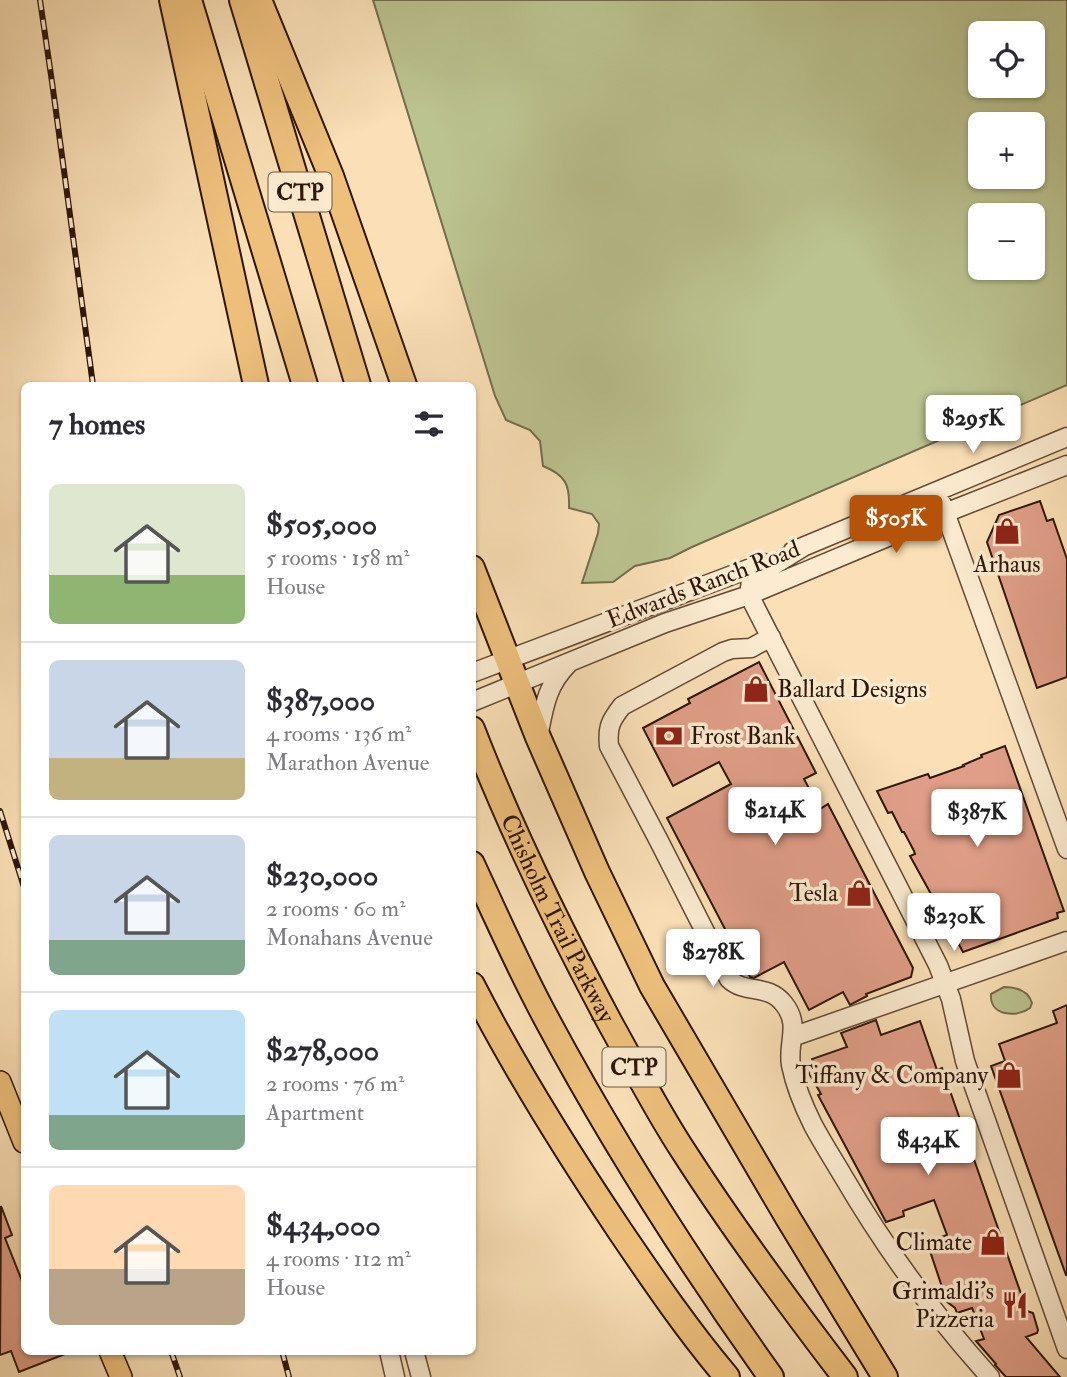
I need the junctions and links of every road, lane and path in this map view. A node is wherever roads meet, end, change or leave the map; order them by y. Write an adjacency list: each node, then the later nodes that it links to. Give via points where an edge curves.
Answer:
1 (172, 0): 5 (highway)
2 (189, 0): 6 (highway, CTP)
3 (242, 0): 7 (highway, CTP)
4 (259, 0): 8 (highway, via 331,176)
5 (255, 382)
6 (304, 382)
7 (357, 382)
8 (403, 382)
9 (1067, 437): 11 (street, Edwards Ranch Road)
10 (1067, 464): 12 (street, Edwards Ranch Road)
11 (937, 491): 12 (street); 13 (street, Edwards Ranch Road)
12 (945, 513): 16 (street, Edwards Ranch Road); 26 (street)
13 (803, 547): 14 (street, Edwards Ranch Road); 16 (street, via 753,578)
14 (731, 576): 17 (street, via 725,587 696,600); 19 (street, Edwards Ranch Road)
15 (476, 578): 19 (highway)
16 (749, 595): 17 (street, Edwards Ranch Road); 18 (street)
17 (665, 623): 20 (street, Edwards Ranch Road)
18 (771, 637): 29 (street); 31 (street, via 751,648 723,652 622,706 608,733 609,746 729,979 741,988 765,990 778,998 792,1019)
19 (509, 658): 21 (street, Edwards Ranch Road); 22 (highway)
20 (574, 659): 22 (street, Edwards Ranch Road); 24 (street, via 550,689)
21 (476, 671)
22 (518, 683): 23 (street, Edwards Ranch Road); 24 (highway)
23 (476, 700)
24 (538, 737): 44 (highway, via 597,872 668,1015)
25 (476, 739): 43 (highway, Chisholm Trail Parkway / CTP, via 559,924 644,1086 756,1259)
26 (1067, 849)
27 (476, 872): 42 (highway, CTP, via 588,1095 707,1286)
28 (1067, 941): 29 (street)
29 (945, 983): 31 (street); 34 (street, via 965,1061)
30 (476, 992): 41 (highway, via 587,1182)
31 (792, 1037): 45 (street, via 791,1067 813,1126 918,1292)
32 (0, 1082): 33 (main road)
33 (21, 1134)
34 (1067, 1349)
35 (112, 1355): 38 (main road)
36 (390, 1355): 39 (street)
37 (415, 1355): 40 (street)
38 (121, 1377)
39 (395, 1377)
40 (421, 1377)
41 (727, 1377)
42 (771, 1377)
43 (845, 1377)
44 (885, 1377)
45 (990, 1377)

